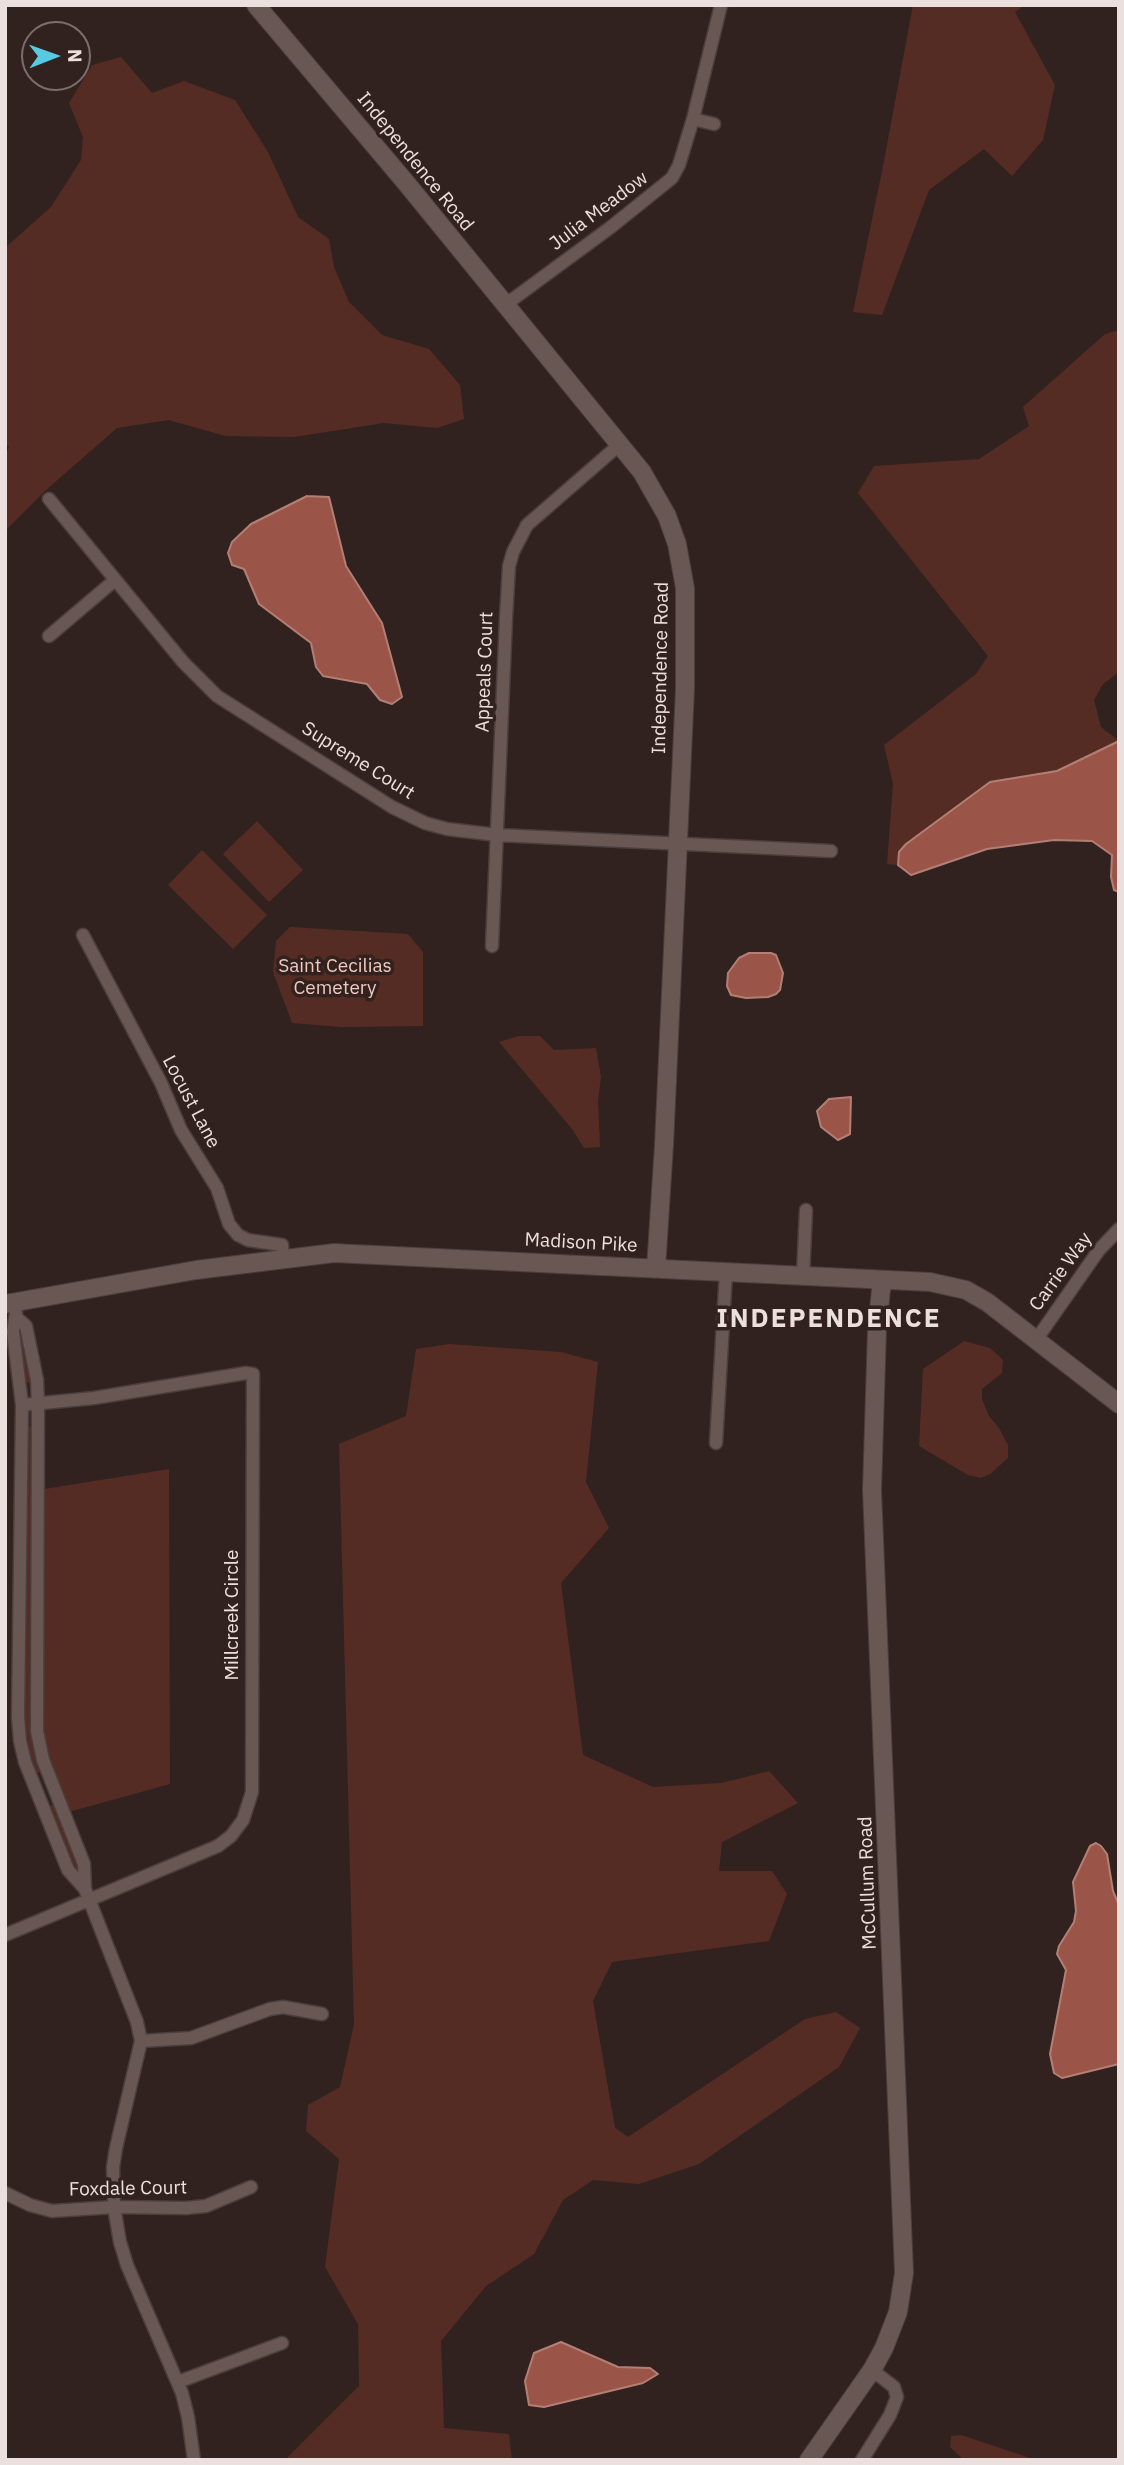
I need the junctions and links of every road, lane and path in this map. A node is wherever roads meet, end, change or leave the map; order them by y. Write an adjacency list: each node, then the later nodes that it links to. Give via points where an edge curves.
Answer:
1 (256, 5): 5 (street, Independence Road)
2 (721, 5): 3 (street, Julia Meadow)
3 (693, 119): 4 (street); 5 (street, Julia Meadow, via 672,178)
4 (714, 124)
5 (505, 305): 6 (street, Independence Road)
6 (619, 445): 10 (street, Appeals Court, via 527,525 513,552); 11 (street, Independence Road, via 642,472 667,516 684,579)
7 (49, 499): 8 (street, Supreme Court)
8 (115, 580): 9 (street); 10 (street, Supreme Court, via 216,696 392,807 436,826)
9 (49, 636)
10 (496, 835): 11 (street, Supreme Court); 14 (street, Appeals Court)
11 (677, 843): 12 (street, Supreme Court); 18 (street, Independence Road)
12 (831, 852)
13 (83, 935): 17 (street, Locust Lane, via 181,1130 217,1188 229,1224 248,1240 282,1245)
14 (492, 946)
15 (806, 1210): 20 (street)
16 (1119, 1229): 23 (street, Carrie Way)
17 (283, 1258): 18 (street, Madison Pike, via 374,1253); 22 (street, Madison Pike, via 196,1270)
18 (656, 1268): 19 (street, Madison Pike)
19 (726, 1272): 20 (street, Madison Pike); 27 (street)
20 (803, 1276): 21 (street, Madison Pike)
21 (882, 1280): 23 (street, Madison Pike, via 930,1282 967,1290); 36 (street, McCullum Road, via 872,1490 904,2273 893,2329)
22 (12, 1308): 24 (street, via 26,1326); 26 (street)
23 (1037, 1340): 25 (street, Madison Pike)
24 (38, 1404): 26 (street, Millcreek Circle); 28 (street, via 37,1731 43,1760 84,1864); 28 (street, Millcreek Circle, via 253,1374 249,1806 231,1836 218,1846)
25 (1119, 1404)
26 (22, 1405): 28 (street, via 20,1741 68,1870)
27 (716, 1443)
28 (87, 1895): 29 (street, Millcreek Circle); 31 (street, via 126,1988)
29 (5, 1935)
30 (322, 2014): 31 (street, via 283,2007 191,2038)
31 (141, 2041): 34 (street, via 116,2148)
32 (251, 2187): 34 (street, Foxdale Court, via 206,2206)
33 (5, 2193): 34 (street, Foxdale Court, via 52,2211)
34 (114, 2207): 37 (street, via 127,2265)
35 (282, 2343): 37 (street)
36 (872, 2370): 39 (street, McCullum Road); 40 (street, via 894,2388 896,2403)
37 (178, 2382): 38 (street)
38 (194, 2460)
39 (809, 2460)
40 (862, 2460)

